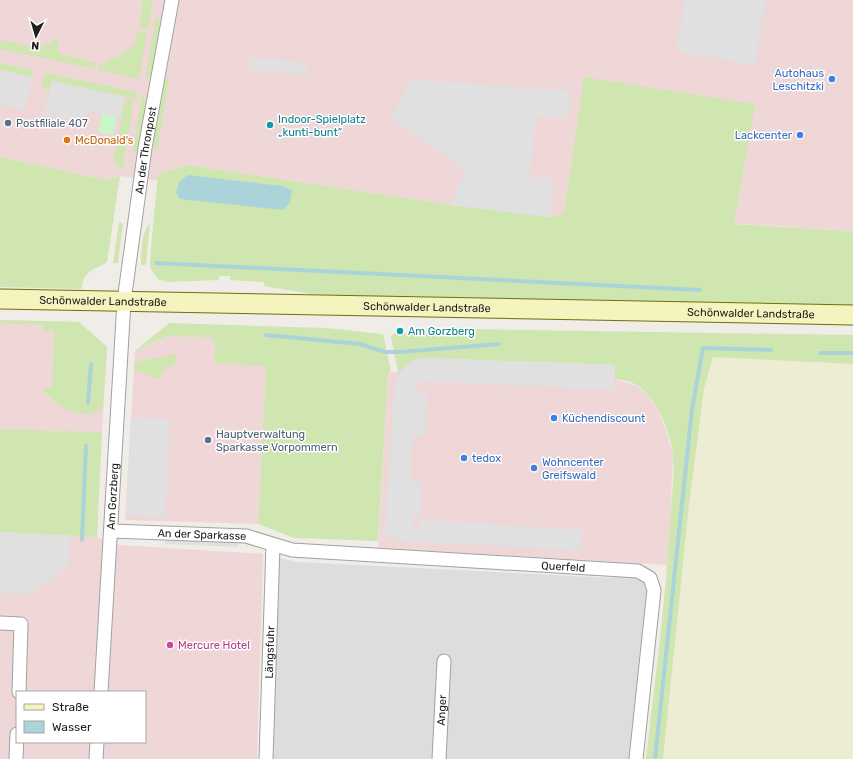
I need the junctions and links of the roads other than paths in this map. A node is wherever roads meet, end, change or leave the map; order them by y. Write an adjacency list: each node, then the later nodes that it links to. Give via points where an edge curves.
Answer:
1 (172, 0): 3 (street, An der Thronpost, via 145,148)
2 (0, 299): 3 (main road, Schönwalder Landstraße)
3 (124, 301): 4 (main road, Schönwalder Landstraße); 5 (street, Am Gorzberg)
4 (853, 315)
5 (111, 532): 6 (street, An der Sparkasse, via 246,536); 11 (street, Am Gorzberg)
6 (273, 545): 7 (street, An der Sparkasse); 16 (street, Längsfuhr)
7 (292, 550): 18 (street, Querfeld, via 638,571 650,578 654,590)
8 (0, 622): 10 (street, via 21,624)
9 (444, 661): 17 (street, Anger)
10 (18, 691)
11 (101, 691)
12 (17, 743): 14 (street)
13 (98, 743): 15 (street)
14 (16, 759)
15 (96, 759)
16 (266, 759)
17 (439, 759)
18 (636, 759)

